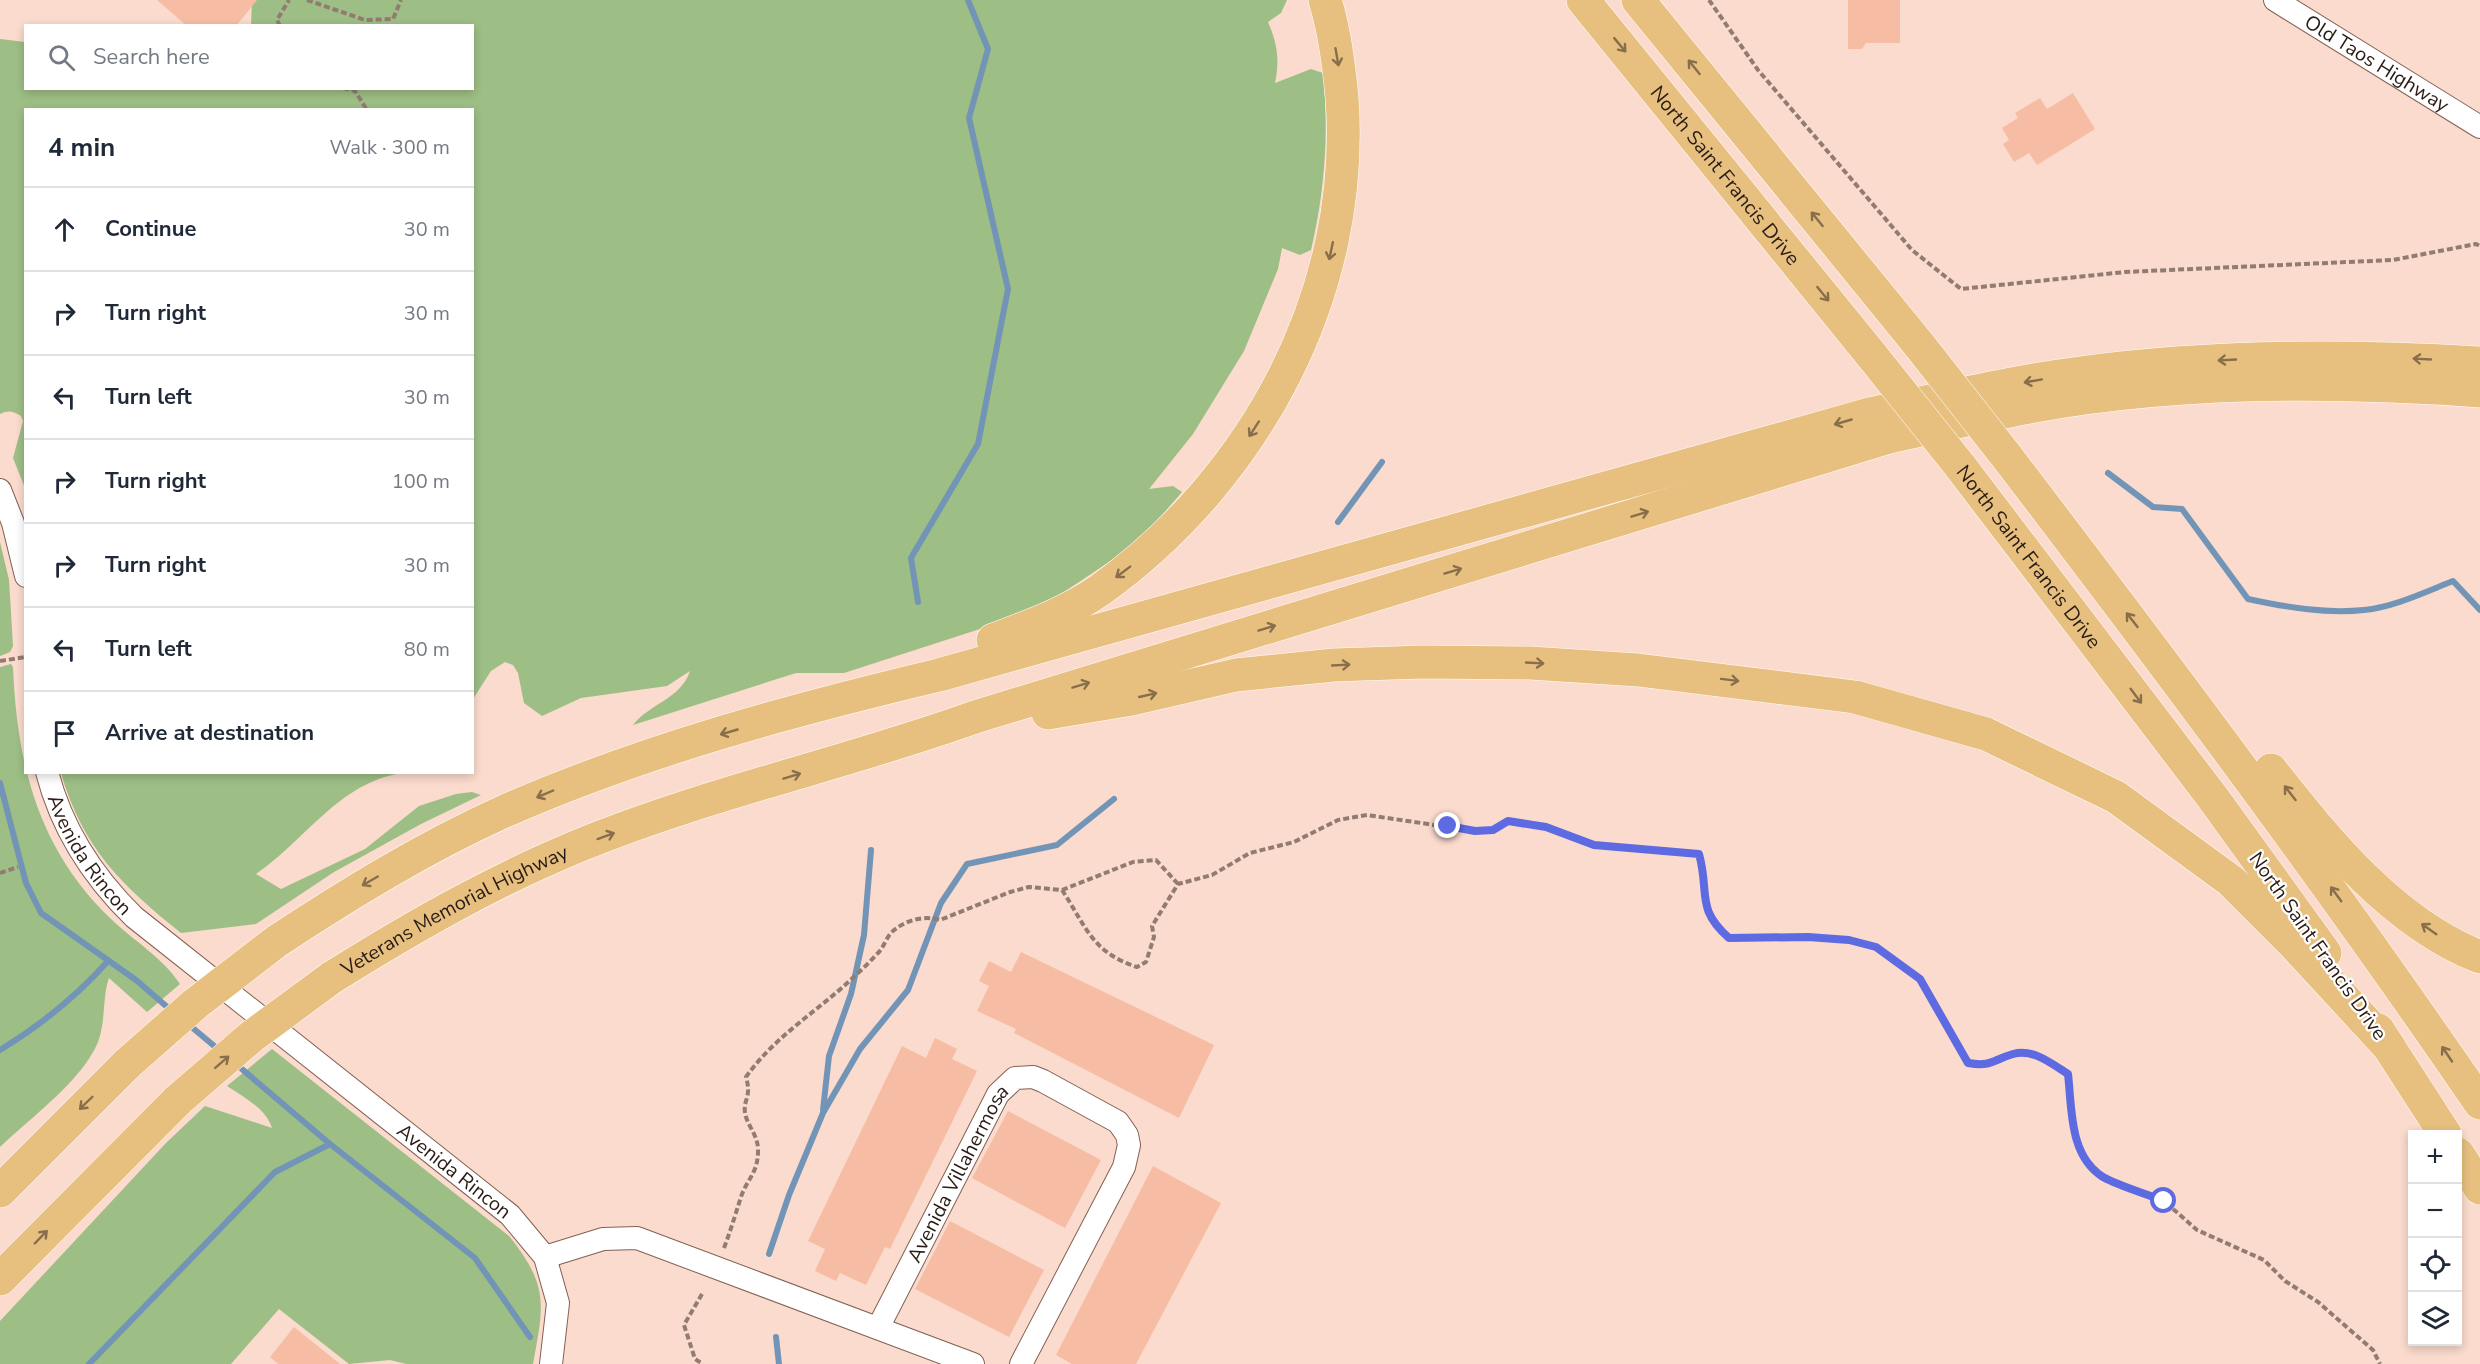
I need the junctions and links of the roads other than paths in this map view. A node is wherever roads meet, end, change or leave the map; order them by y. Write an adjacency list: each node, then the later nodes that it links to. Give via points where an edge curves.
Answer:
1 (1325, 0): 11 (highway, one-way to 11, via 1339,66 1343,115 1344,156 1335,232 1326,272 1302,340 1255,430 1189,512 1142,557 1098,591 1056,616)
2 (1583, 0): 15 (highway, North Saint Francis Drive, one-way to 15, bridge, via 1960,466 2213,798)
3 (1638, 0): 10 (highway, one-way to 3, bridge, via 1920,346)
4 (2275, 0): 5 (street, Old Taos Highway)
5 (2480, 127)
6 (2480, 363): 11 (highway, one-way to 11, via 2389,357 2277,358 2149,365 1995,387 1870,414)
7 (2480, 391): 12 (highway, one-way to 7, via 975,717 1889,437 2015,409 2129,394 2296,384 2393,384)
8 (0, 490): 9 (street)
9 (24, 568)
10 (2159, 656): 14 (highway, one-way to 10, via 2440,937 2378,889 2298,804 2250,744); 16 (highway, one-way to 10, via 2341,901)
11 (846, 698): 18 (highway, one-way to 18, bridge, via 590,776 416,855 277,941 195,1004)
12 (905, 742): 15 (highway, one-way to 15, via 1236,675 1364,664 1473,661 1580,666 1673,673 1855,697 1986,734 2116,797 2231,881); 24 (highway, Veterans Memorial Highway, one-way to 12, bridge, via 178,1100 251,1037 331,978 407,930 579,846 649,820)
13 (48, 774): 23 (street, Avenida Rincon, via 54,799 80,852 107,890 134,917 510,1215)
14 (2480, 957)
15 (2389, 1047): 17 (highway, North Saint Francis Drive)
16 (2480, 1103)
17 (2442, 1130)
18 (54, 1136): 20 (highway); 22 (highway)
19 (2462, 1161): 21 (highway)
20 (0, 1179)
21 (2480, 1188)
22 (0, 1191)
23 (545, 1257): 25 (street, via 603,1239 637,1238); 26 (street, via 558,1303)
24 (0, 1279)
25 (878, 1328): 27 (street); 28 (street, Avenida Villahermosa, via 998,1094 1015,1078 1033,1077 1111,1117 1123,1128 1129,1145 1124,1167)
26 (551, 1364)
27 (974, 1364)
28 (1021, 1364)

